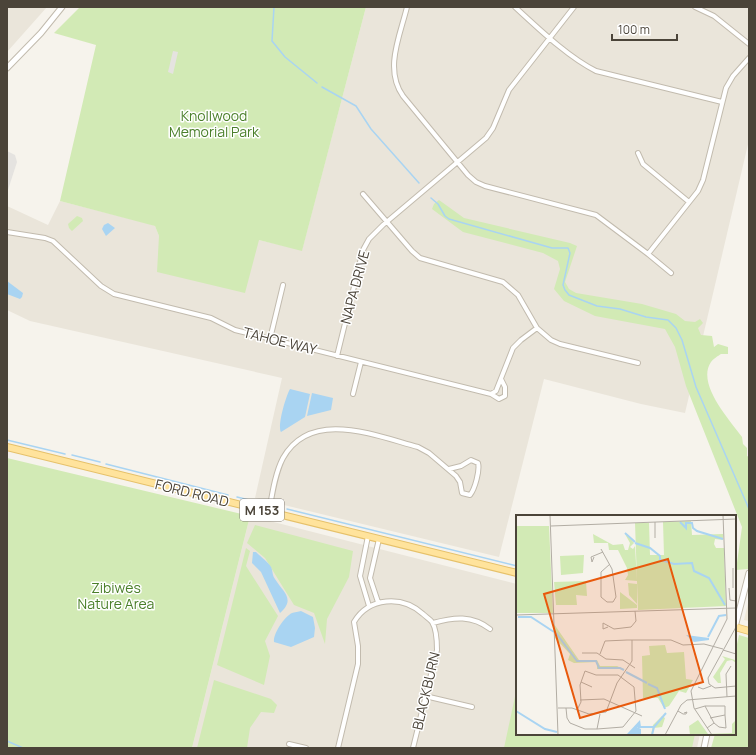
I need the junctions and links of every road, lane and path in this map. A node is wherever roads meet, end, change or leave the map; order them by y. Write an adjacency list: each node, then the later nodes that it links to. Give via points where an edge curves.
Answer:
1 (62, 7): 9 (street, via 44,30)
2 (407, 7): 12 (street, via 393,64 395,82 403,96)
3 (515, 7): 6 (street)
4 (574, 7): 6 (street, NAPA DRIVE)
5 (695, 7): 7 (street, via 714,16)
6 (550, 38): 10 (street, via 596,71); 12 (street, NAPA DRIVE, via 509,90 491,133)
7 (749, 44)
8 (749, 58): 10 (street, via 729,81)
9 (7, 68)
10 (722, 102): 14 (street, via 703,180)
11 (638, 153): 14 (street, via 643,164)
12 (458, 163): 15 (street, NAPA DRIVE); 17 (street, via 471,179 485,186 599,216)
13 (363, 194): 15 (street)
14 (689, 202): 17 (street)
15 (387, 222): 20 (street, via 420,258 503,282 518,295); 22 (street, NAPA DRIVE, via 369,239 363,250)
16 (7, 232): 21 (street, TAHOE WAY, via 53,241 101,286 114,294 211,318 235,330)
17 (648, 254): 18 (street)
18 (671, 273)
19 (283, 285): 21 (street)
20 (537, 328): 24 (street, via 560,344); 25 (street, via 513,348)
21 (270, 339): 22 (street, TAHOE WAY)
22 (337, 356): 23 (street, TAHOE WAY)
23 (361, 362): 26 (street); 27 (street, TAHOE WAY)
24 (638, 363)
25 (501, 379): 27 (street); 27 (street, via 505,387 505,396 499,399)
26 (353, 394)
27 (492, 394)
28 (7, 447): 30 (main road, FORD ROAD / M 153)
29 (449, 469): 29 (street, via 458,478 462,493 470,495 478,463 472,460); 30 (street, via 429,452 418,447 346,429 320,430 300,439 283,458)
30 (269, 512): 31 (main road, FORD ROAD / M 153)
31 (368, 536): 32 (main road, FORD ROAD / M 153); 36 (street, via 360,576)
32 (379, 539): 33 (main road, FORD ROAD / M 153); 35 (street, via 370,578)
33 (516, 573)
34 (749, 573): 38 (street)
35 (378, 602): 36 (street); 37 (street, via 394,601 408,604)
36 (369, 606): 47 (street, via 359,613 354,622 358,664)
37 (433, 623): 40 (street, via 451,618 470,618); 42 (street, BLACKBURN, via 437,650)
38 (736, 623)
39 (736, 627): 41 (main road)
40 (490, 629)
41 (749, 631)
42 (426, 696): 43 (street); 48 (street, BLACKBURN)
43 (472, 707)
44 (707, 735): 49 (street)
45 (288, 744): 46 (street)
46 (306, 748)
47 (338, 748)
48 (413, 748)
49 (704, 748)

